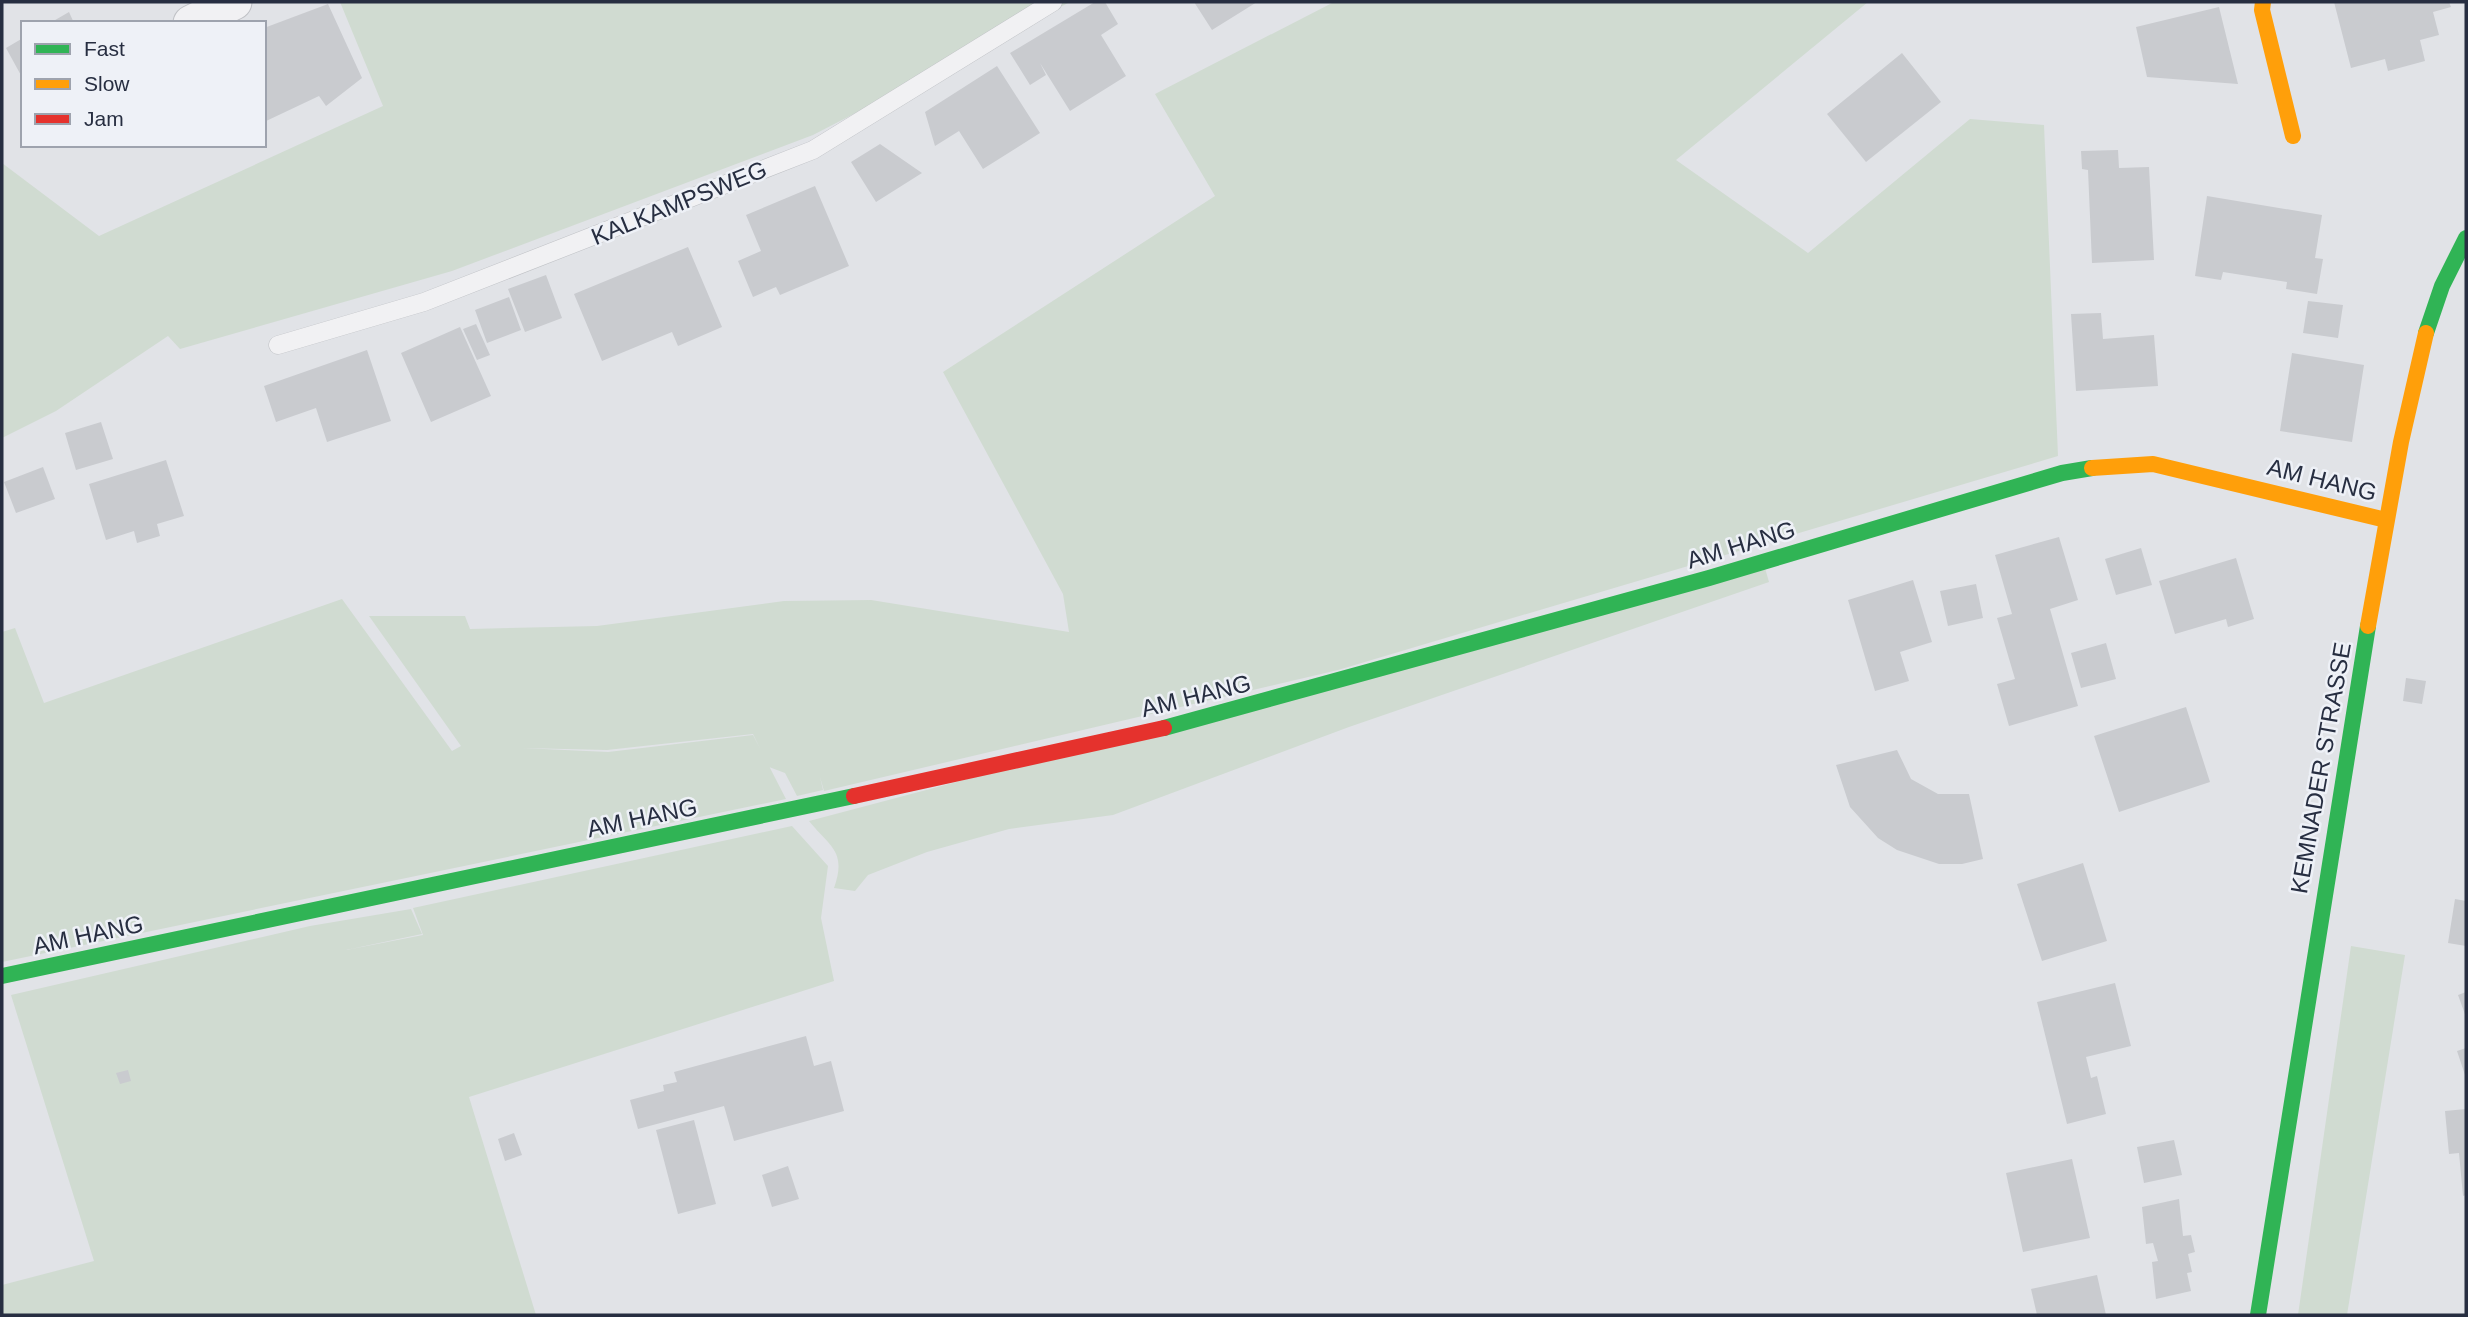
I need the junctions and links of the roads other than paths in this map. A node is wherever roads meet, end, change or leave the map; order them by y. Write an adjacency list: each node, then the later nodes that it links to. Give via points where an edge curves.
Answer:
1 (234, 2): 4 (street)
2 (1053, 2): 7 (lane, KALKAMPSWEG, via 813,150 424,302)
3 (2263, 2): 5 (street)
4 (195, 21)
5 (2293, 136)
6 (2466, 238): 8 (street, KEMNADER STRASSE, via 2449,266 2429,322)
7 (278, 345)
8 (2386, 520): 9 (street, AM HANG, via 2153,464 2063,472 1696,582 1206,719); 10 (street, KEMNADER STRASSE, via 2290,1089)
9 (2, 976)
10 (2258, 1315)

